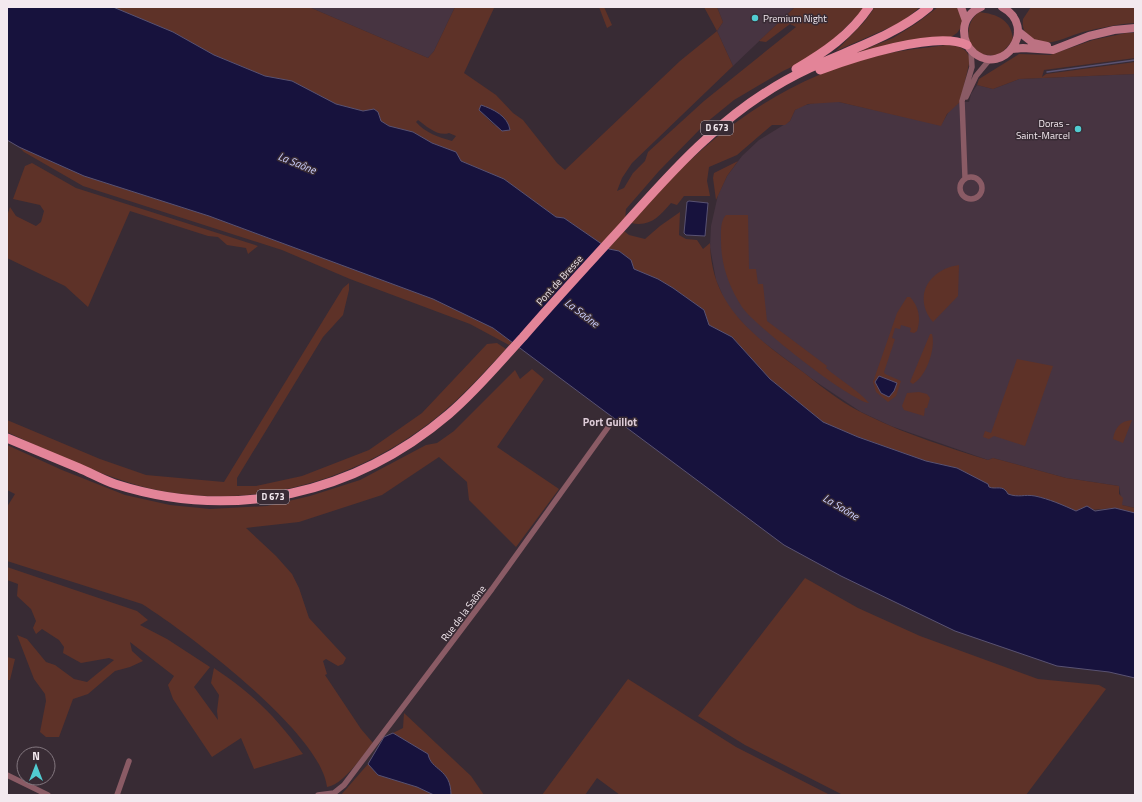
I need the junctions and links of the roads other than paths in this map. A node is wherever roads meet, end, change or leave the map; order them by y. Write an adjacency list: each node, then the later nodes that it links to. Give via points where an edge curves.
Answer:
1 (869, 7): 13 (main road, via 852,29 825,52 787,73)
2 (929, 7): 13 (main road, D 673, via 904,25 795,75)
3 (961, 7): 6 (main road)
4 (978, 7): 6 (main road)
5 (1002, 7): 8 (main road, via 1015,19)
6 (966, 21): 10 (main road, via 964,30)
7 (1135, 28): 9 (main road, via 1104,32)
8 (1018, 31): 9 (main road, via 1038,45); 11 (main road, via 1017,41)
9 (1068, 45): 11 (main road, via 1053,50)
10 (969, 47): 12 (main road, via 980,56); 14 (street, via 972,66); 15 (main road, via 954,40 939,41 883,50 847,60 794,82)
11 (1012, 49): 12 (main road, via 1002,56)
12 (990, 59): 14 (street, via 976,76)
13 (752, 100): 15 (main road, D 673)
14 (962, 109): 16 (street)
15 (729, 118): 18 (main road, Pont de Bresse / D 673, via 682,162 450,413 394,454 345,478 289,495 250,500 217,501 163,495 114,484)
16 (965, 178): 16 (street, via 959,188 961,194 971,200 976,198 981,194 980,182 976,178)
17 (609, 426): 21 (street, Rue de la Saône, via 488,595)
18 (7, 438)
19 (129, 761): 23 (street)
20 (7, 775): 22 (street)
21 (335, 794): 24 (street, Rue de la Saône)
22 (48, 795)
23 (117, 795)
24 (318, 795)

